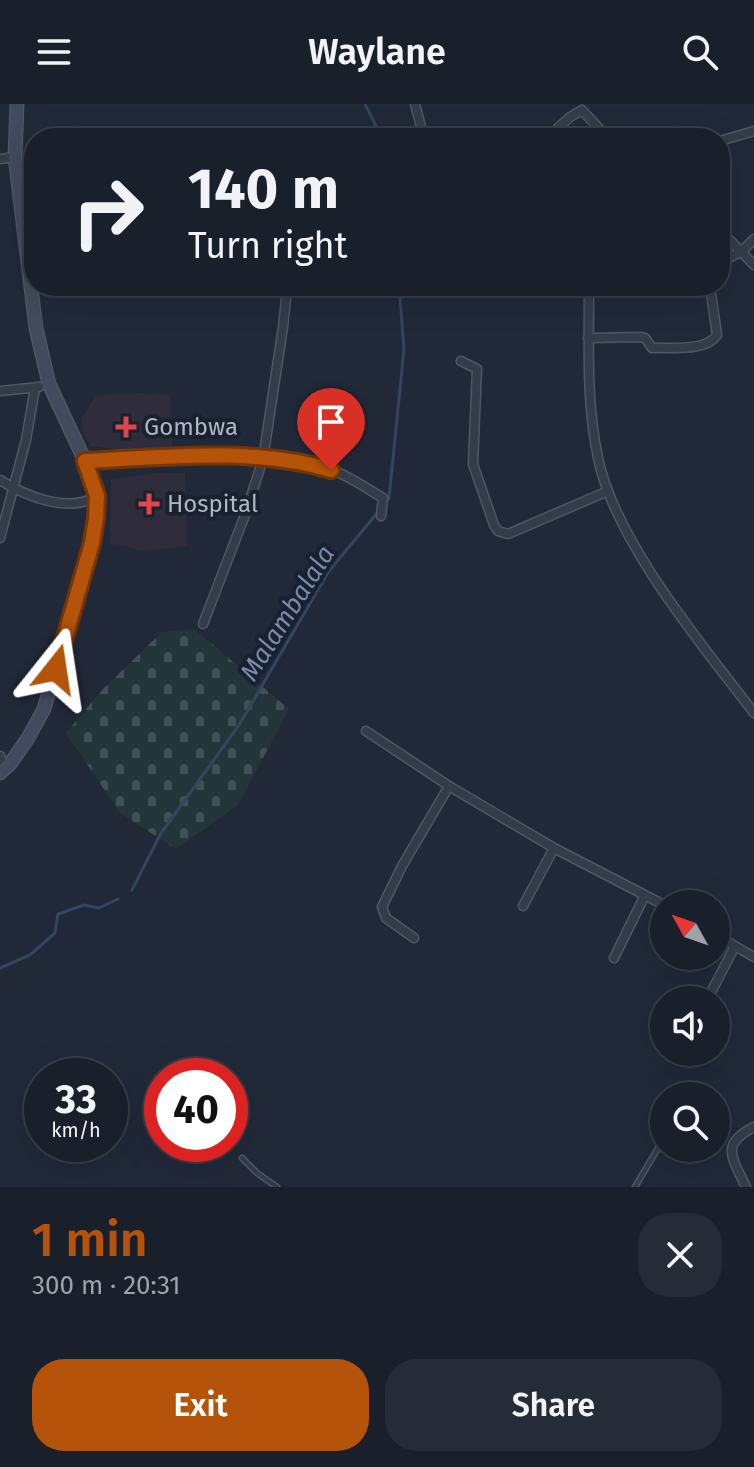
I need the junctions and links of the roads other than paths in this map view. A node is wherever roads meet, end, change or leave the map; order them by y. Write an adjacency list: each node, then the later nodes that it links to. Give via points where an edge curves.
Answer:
1 (17, 104): 8 (street)
2 (415, 104): 3 (street)
3 (421, 128)
4 (558, 128): 5 (street, via 582,110)
5 (599, 128)
6 (754, 131): 7 (street)
7 (730, 138)
8 (15, 157): 9 (street); 10 (street)
9 (0, 159)
10 (24, 230)
11 (754, 239): 13 (street)
12 (730, 240): 13 (street)
13 (741, 252): 14 (street); 15 (street)
14 (730, 257)
15 (754, 265)
16 (32, 296): 22 (street)
17 (286, 296): 25 (street)
18 (589, 296): 20 (street)
19 (711, 296): 20 (street, via 717,335 703,345 652,348 640,337)
20 (588, 338): 29 (street, via 597,457)
21 (461, 361): 29 (street, via 477,369 473,464 498,531 508,534)
22 (49, 384): 23 (street); 26 (street)
23 (35, 388): 24 (street); 28 (street)
24 (0, 391)
25 (263, 459): 26 (street); 31 (street, via 331,470 383,498); 33 (street)
26 (85, 461): 30 (street)
27 (0, 480): 28 (street)
28 (13, 488): 30 (street, via 61,503); 32 (street)
29 (608, 491): 34 (street, via 654,576)
30 (97, 496): 36 (street, via 92,543 44,709 10,764)
31 (381, 516)
32 (0, 538)
33 (203, 624)
34 (754, 713)
35 (366, 731): 37 (street)
36 (1, 766)
37 (449, 786): 38 (street); 42 (street, via 382,907 386,918)
38 (554, 848): 39 (street); 41 (street)
39 (645, 895): 40 (street); 46 (street)
40 (650, 898)
41 (523, 906)
42 (414, 938)
43 (730, 943): 44 (street)
44 (735, 946): 45 (street); 47 (street)
45 (754, 957)
46 (614, 958)
47 (714, 986)
48 (754, 1127): 53 (street, via 737,1136 731,1149)
49 (246, 1162): 51 (lane)
50 (650, 1162): 52 (lane)
51 (277, 1187)
52 (635, 1187)
53 (746, 1187)

